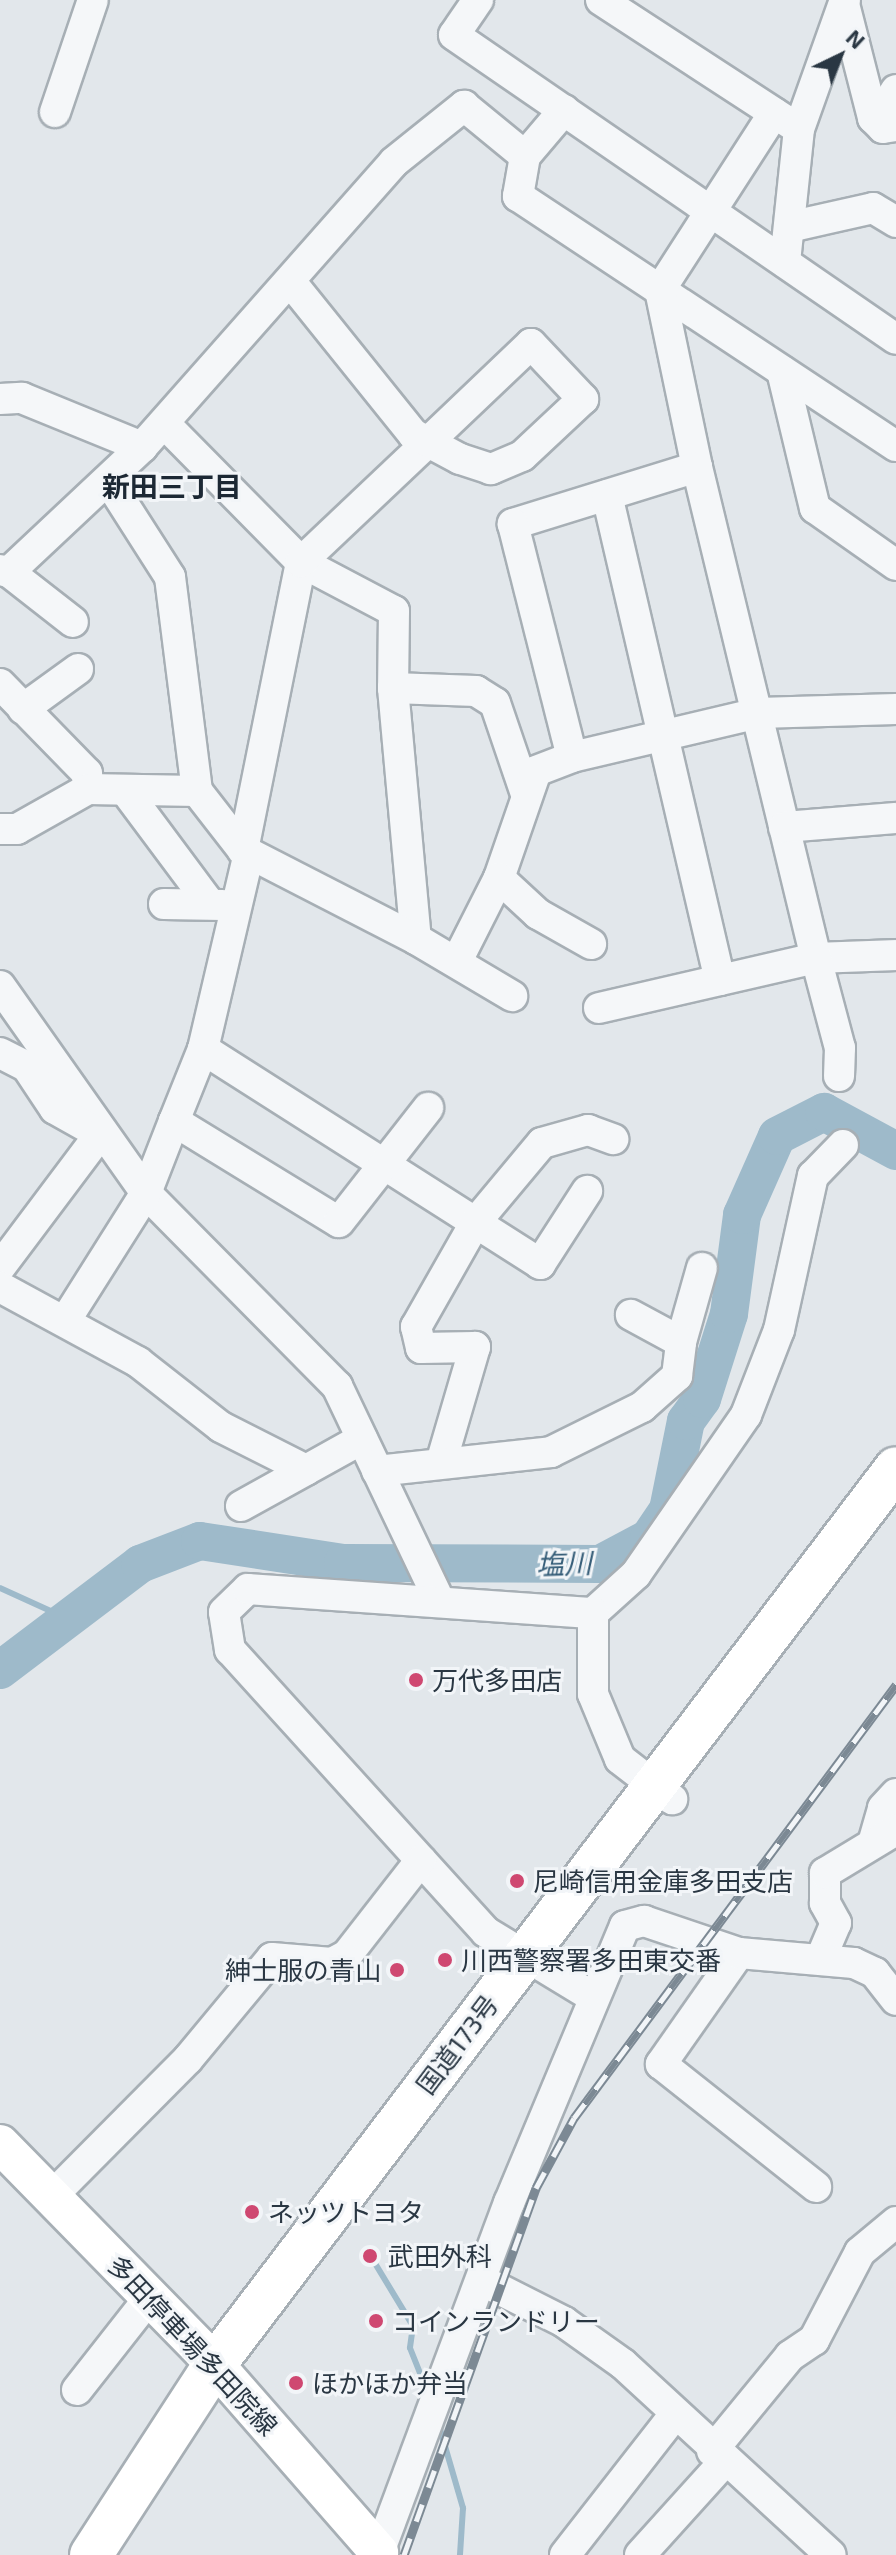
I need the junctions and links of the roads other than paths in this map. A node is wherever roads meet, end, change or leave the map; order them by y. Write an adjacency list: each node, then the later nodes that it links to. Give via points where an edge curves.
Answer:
1 (93, 0): 7 (street)
2 (478, 0): 6 (street, via 454,35)
3 (601, 0): 8 (street)
4 (845, 2): 10 (street, via 873,118 883,128); 11 (street)
5 (896, 90): 9 (street, via 889,101)
6 (564, 110): 12 (street); 13 (street)
7 (55, 112)
8 (774, 113): 11 (street); 13 (street)
9 (896, 119)
10 (896, 126)
11 (799, 129): 15 (street)
12 (525, 156): 17 (street, via 464,106 394,162); 18 (street, via 518,196)
13 (713, 210): 16 (street); 18 (street)
14 (896, 222): 15 (street, via 873,208)
15 (789, 227): 16 (street)
16 (785, 262): 19 (street)
17 (290, 281): 22 (street); 23 (street, via 413,434)
18 (660, 290): 20 (street); 26 (street)
19 (896, 339)
20 (782, 371): 24 (street); 30 (street, via 815,508)
21 (0, 399): 25 (street, via 22,398)
22 (164, 423): 25 (street); 29 (street)
23 (428, 442): 23 (street, via 491,469 522,456 583,399 531,344); 29 (street)
24 (896, 446)
25 (142, 447): 27 (street)
26 (697, 467): 28 (street); 38 (street)
27 (108, 480): 31 (street); 43 (street, via 170,577)
28 (607, 495): 39 (street); 40 (street, via 513,524)
29 (301, 562): 35 (street, via 394,611); 48 (street)
30 (896, 565)
31 (4, 571): 32 (street)
32 (73, 622)
33 (78, 669): 36 (street)
34 (0, 684): 36 (street)
35 (393, 688): 44 (street, via 476,691 495,703); 53 (street)
36 (23, 709): 41 (street, via 87,773)
37 (896, 709): 38 (street)
38 (757, 714): 39 (street); 46 (street)
39 (662, 736): 40 (street); 58 (street)
40 (572, 757): 44 (street, via 536,771)
41 (88, 789): 42 (street); 47 (street, via 17,829)
42 (125, 790): 43 (street); 50 (street)
43 (197, 791): 48 (street)
44 (526, 794): 49 (street)
45 (896, 818): 46 (street)
46 (784, 827): 56 (street)
47 (0, 829)
48 (246, 852): 52 (street); 53 (street)
49 (499, 878): 54 (street, via 538,914); 57 (street)
50 (207, 900): 51 (street); 52 (street)
51 (164, 904)
52 (236, 909): 62 (street)
53 (416, 939): 57 (street)
54 (591, 944)
55 (896, 955): 56 (street)
56 (816, 958): 58 (street); 64 (street, via 840,1048)
57 (457, 961): 60 (street)
58 (720, 980): 61 (street)
59 (0, 986): 67 (street)
60 (512, 996)
61 (599, 1008)
62 (203, 1049): 66 (street); 70 (street)
63 (0, 1053): 67 (street, via 27,1067 55,1109)
64 (839, 1076)
65 (428, 1108): 70 (street)
66 (174, 1121): 70 (street, via 339,1222); 72 (street)
67 (100, 1134): 72 (street); 74 (street)
68 (613, 1139): 73 (street, via 588,1130 542,1143)
69 (843, 1145): 88 (street, via 813,1176 779,1330 746,1415 644,1564)
70 (383, 1166): 73 (street)
71 (587, 1191): 73 (street, via 540,1264)
72 (146, 1193): 78 (street); 80 (street, via 337,1386)
73 (475, 1223): 81 (street, via 416,1327 421,1348 475,1347)
74 (0, 1267)
75 (702, 1268): 79 (street)
76 (0, 1287): 78 (street)
77 (631, 1315): 79 (street)
78 (65, 1321): 83 (street, via 138,1362 221,1427)
79 (681, 1342): 81 (street, via 677,1376 642,1407 551,1452)
80 (362, 1439): 83 (street); 84 (street)
81 (441, 1463): 84 (street)
82 (896, 1468): 89 (highway, 国道173号)
83 (306, 1470): 85 (street)
84 (377, 1471): 87 (street)
85 (241, 1506)
86 (896, 1513): 89 (highway, 国道173号)
87 (440, 1602): 88 (street); 92 (street, via 248,1589 224,1612 230,1650)
88 (593, 1613): 89 (street, via 593,1694 620,1759)
89 (662, 1792): 95 (highway, 国道173号)
90 (896, 1794): 91 (street, via 883,1808)
91 (885, 1835): 94 (street, via 825,1873 825,1903 836,1923)
92 (421, 1860): 95 (street, via 486,1932); 101 (street, via 347,1955 332,1963 272,1958 188,2059)
93 (739, 1953): 94 (street); 97 (street, via 644,1921 625,1926); 100 (street, via 661,2064)
94 (821, 1958): 96 (street)
95 (533, 1960): 97 (street); 105 (highway, 国道173号)
96 (886, 1966): 98 (street)
97 (593, 1997): 103 (street)
98 (896, 2000)
99 (0, 2144): 101 (main road, 多田停車場多田院線)
100 (816, 2187)
101 (51, 2197): 104 (main road, 多田停車場多田院線)
102 (896, 2222): 108 (street, via 860,2252 814,2340 790,2356)
103 (481, 2280): 107 (street, via 564,2322 623,2364); 109 (street)
104 (150, 2297): 105 (main road, 多田停車場多田院線); 106 (street)
105 (225, 2375): 109 (main road, 多田停車場多田院線); 110 (highway, 国道173号); 111 (highway, 国道173号)
106 (77, 2390)
107 (673, 2417): 108 (street); 112 (street)
108 (718, 2457): 113 (street); 114 (street)
109 (378, 2554)
110 (91, 2555)
111 (123, 2555)
112 (565, 2555)
113 (640, 2555)
114 (831, 2555)

